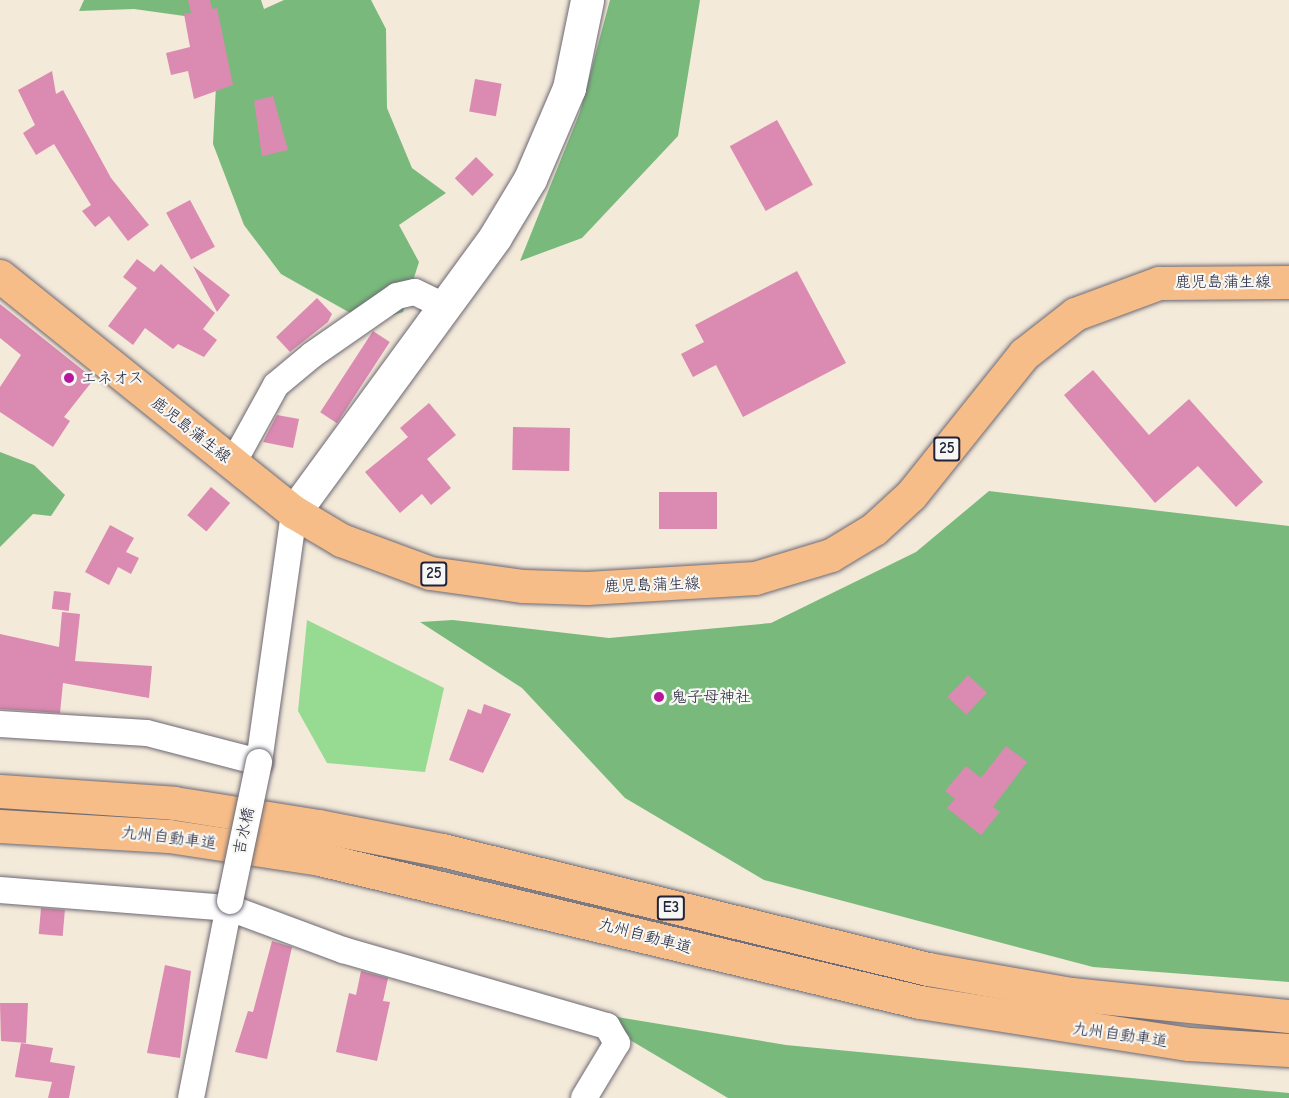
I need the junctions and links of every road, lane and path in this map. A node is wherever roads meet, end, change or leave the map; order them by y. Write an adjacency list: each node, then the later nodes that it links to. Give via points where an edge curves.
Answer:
1 (587, 0): 4 (street, via 569,88 552,138 495,237)
2 (0, 276): 5 (main road, 鹿児島蒲生線 / 25)
3 (1289, 282): 6 (main road, 鹿児島蒲生線 / 25, via 1159,283 1075,314 1024,354 911,495 874,529 831,555 785,572 710,583 587,588 470,580 378,558)
4 (444, 306): 5 (street, via 415,292 397,296 312,355 276,385); 6 (street)
5 (233, 463): 6 (main road, 鹿児島蒲生線 / 25)
6 (294, 512): 8 (street, 吉水橋)
7 (0, 724): 8 (street, via 147,733)
8 (259, 762): 12 (street, 吉水橋, bridge)
9 (0, 791): 13 (main road, 九州自動車道 / E3, via 174,803 318,826 442,850 928,969 1071,994)
10 (0, 826): 14 (main road, 九州自動車道 / E3, via 169,836 315,858 920,1002 1190,1044)
11 (0, 890): 12 (street)
12 (230, 904): 15 (street, 吉水橋); 16 (street, via 333,947 607,1026 617,1043)
13 (1289, 1016)
14 (1289, 1050)
15 (191, 1098)
16 (584, 1098)

